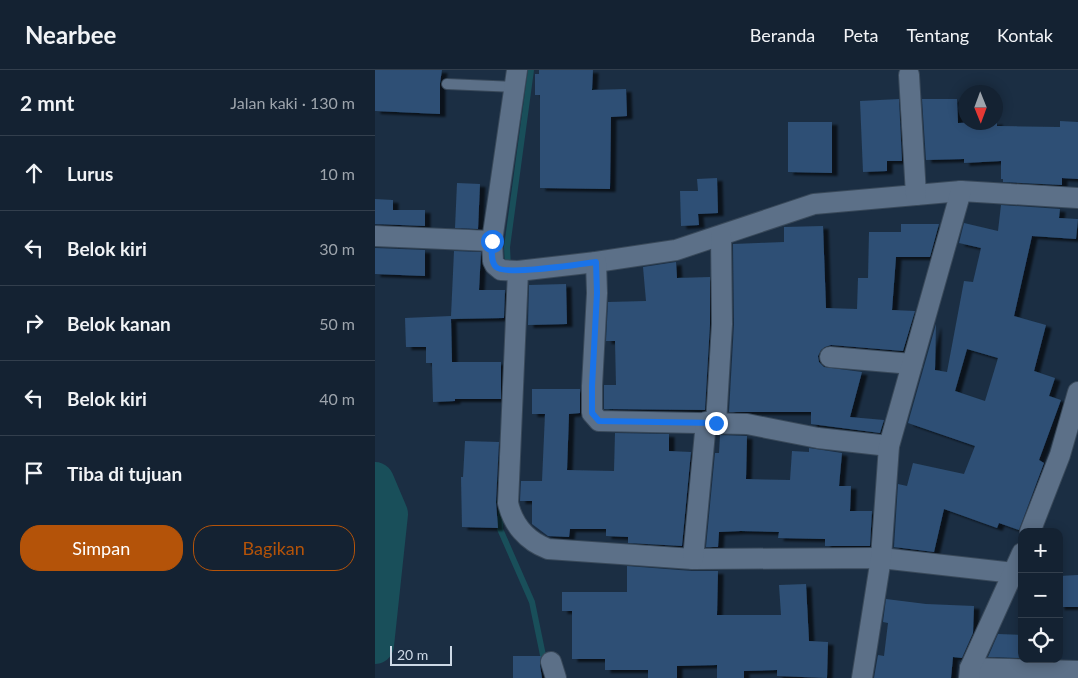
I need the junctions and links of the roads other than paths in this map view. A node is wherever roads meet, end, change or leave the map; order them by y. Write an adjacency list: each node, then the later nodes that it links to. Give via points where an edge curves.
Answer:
1 (909, 75): 5 (street)
2 (516, 79): 3 (lane); 9 (street)
3 (447, 84)
4 (961, 192): 5 (street); 6 (street); 13 (street)
5 (916, 195): 8 (street, via 814,204)
6 (1078, 198)
7 (375, 236): 9 (street)
8 (721, 236): 10 (street, via 675,250); 15 (street, via 722,324)
9 (492, 241): 11 (street, via 495,266)
10 (596, 262): 11 (street); 15 (street, via 592,386 592,413 595,418 605,422)
11 (511, 271): 19 (street, via 508,503 511,516 525,535 548,549)
12 (830, 357): 13 (street)
13 (911, 364): 16 (street)
14 (1078, 392): 17 (street)
15 (711, 422): 16 (street, via 747,424 818,438); 19 (street)
16 (889, 446): 18 (street)
17 (1032, 528)
18 (881, 558): 19 (street); 21 (street); 24 (street)
19 (693, 559)
20 (1018, 563): 21 (street)
21 (1014, 573): 23 (street)
22 (1078, 671): 23 (street)
23 (969, 673)
24 (862, 678)

